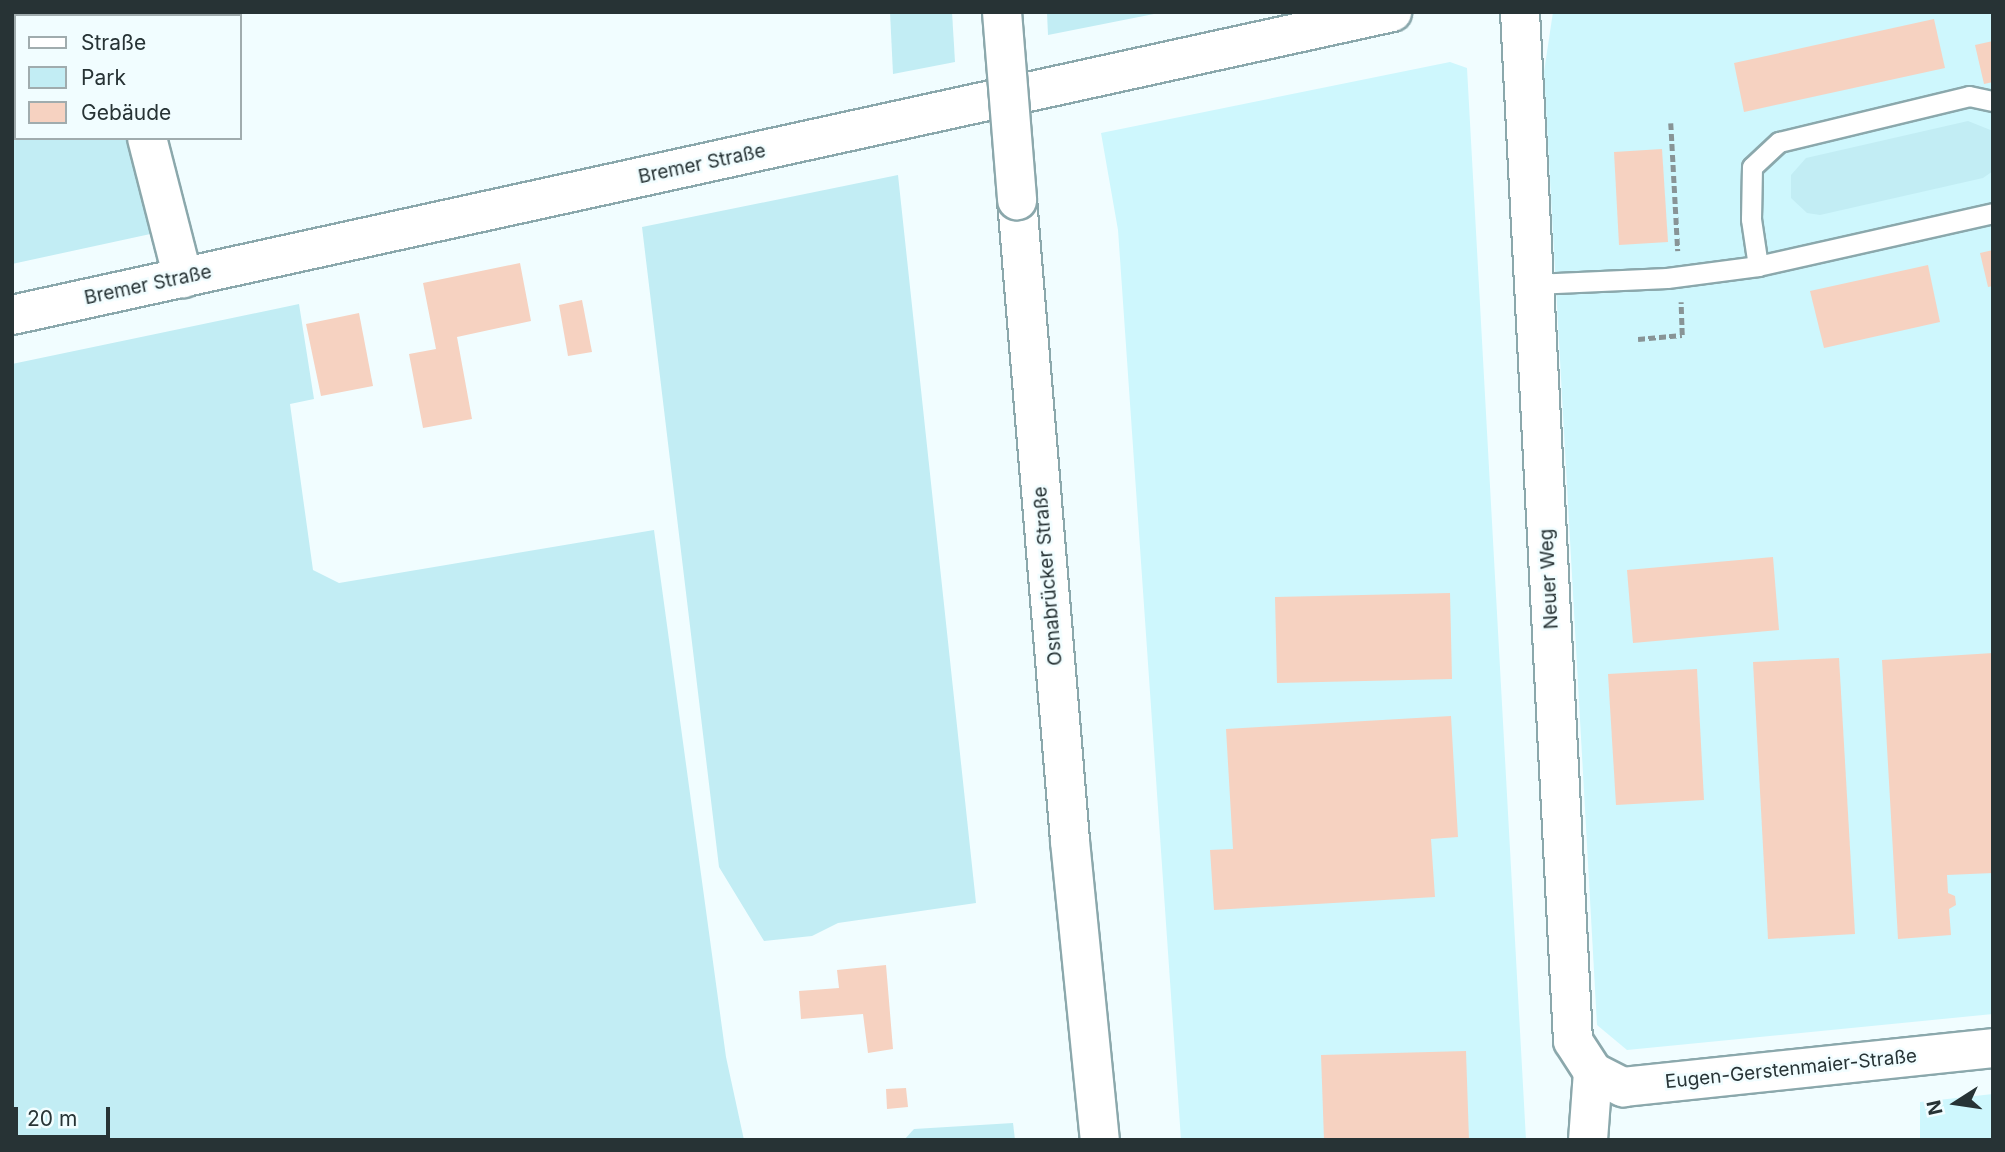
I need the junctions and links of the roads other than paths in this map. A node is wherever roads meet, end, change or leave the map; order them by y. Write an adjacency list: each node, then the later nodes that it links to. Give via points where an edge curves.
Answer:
1 (1002, 12): 13 (main road, Osnabrücker Straße, bridge, via 1070,841)
2 (1392, 12): 8 (main road, Bremer Straße)
3 (1520, 12): 9 (main road, Neuer Weg)
4 (1993, 101): 7 (lane, via 1969,96 1779,142 1752,167 1751,219)
5 (148, 140): 8 (main road)
6 (1993, 213): 7 (lane)
7 (1758, 266): 9 (lane, via 1679,276)
8 (183, 278): 10 (main road, Bremer Straße)
9 (1534, 284): 12 (main road, Neuer Weg, via 1573,1041)
10 (12, 315)
11 (1993, 1048): 12 (main road, Eugen-Gerstenmaier-Straße, via 1623,1087)
12 (1592, 1072): 14 (main road)
13 (1100, 1140)
14 (1588, 1140)

